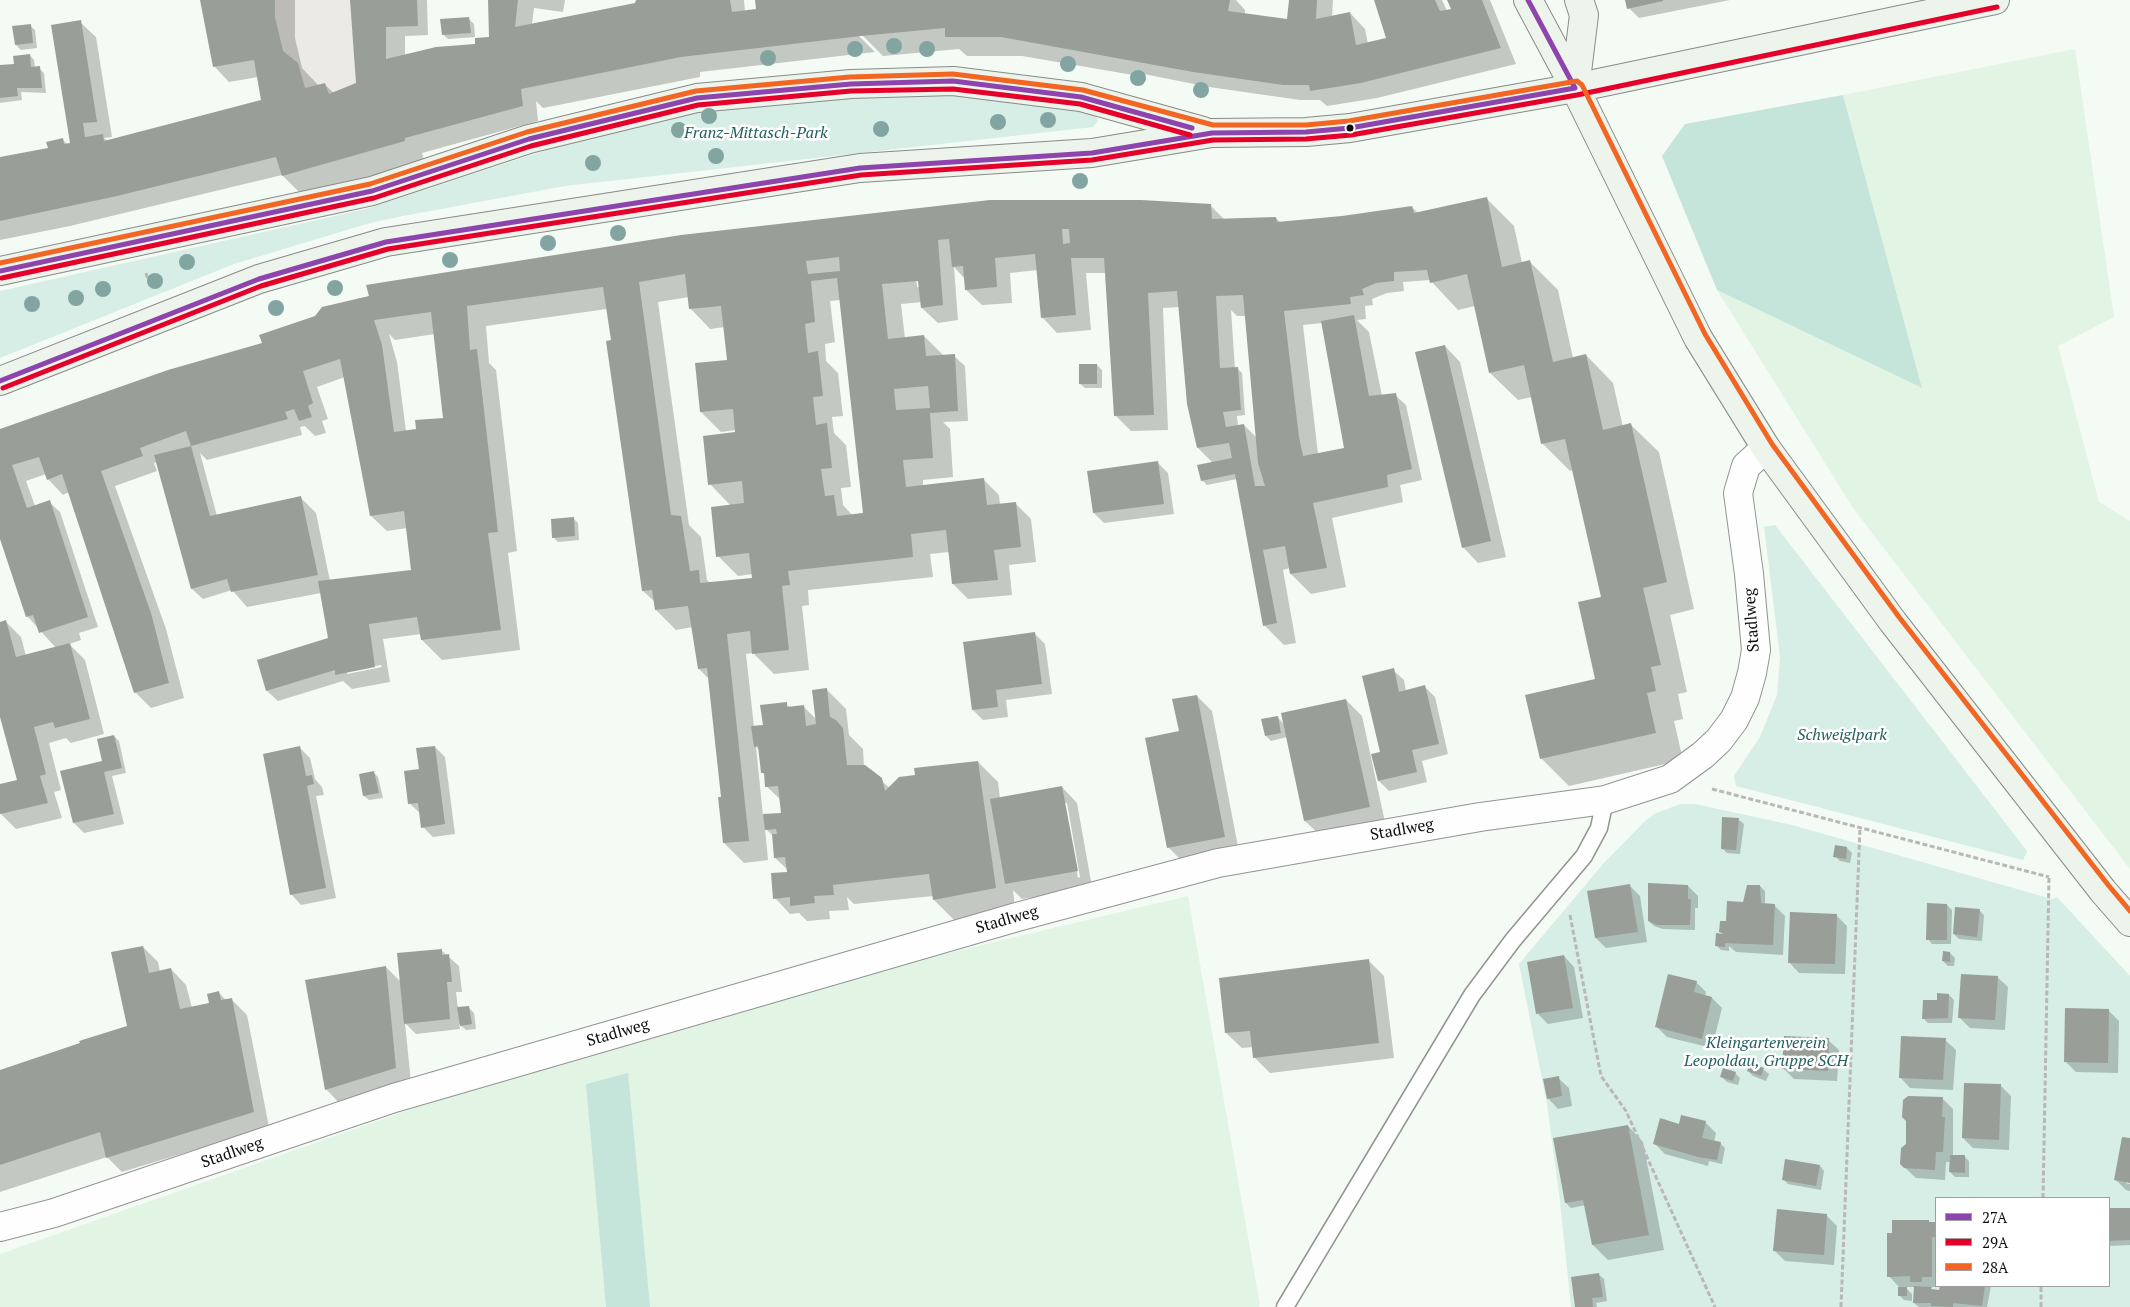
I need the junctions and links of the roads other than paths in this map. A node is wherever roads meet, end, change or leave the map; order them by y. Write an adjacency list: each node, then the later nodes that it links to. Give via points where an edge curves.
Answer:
1 (1528, 0): 4 (street)
2 (1579, 0): 4 (street, via 1584,15)
3 (1984, 1): 4 (street)
4 (1575, 88): 5 (street, via 1350,128); 8 (street, via 1698,338)
5 (1212, 133): 6 (street, via 1081,97 953,81 851,84 697,98 529,139 372,191); 7 (street, via 1092,153 860,168 386,242 259,279)
6 (0, 271)
7 (0, 382)
8 (1766, 448): 9 (street, Stadlweg, via 1746,466 1738,494 1756,650 1746,698 1719,740 1703,755 1670,778); 10 (street, via 1893,622)
9 (1605, 800): 11 (street, Stadlweg, via 1480,817 1218,863 1017,917 394,1098 54,1213); 12 (lane, via 1600,828 1584,856 1513,940 1472,995)
10 (2130, 922)
11 (0, 1228)
12 (1285, 1307)

